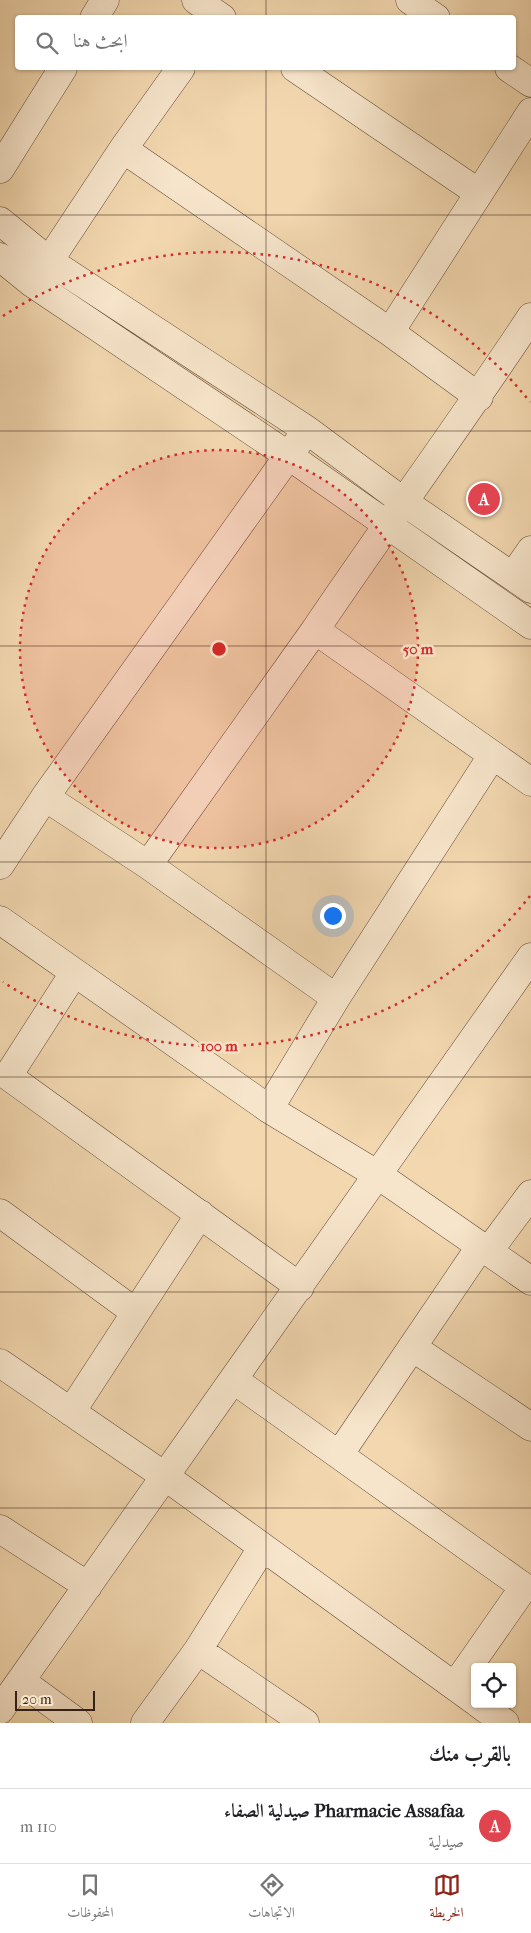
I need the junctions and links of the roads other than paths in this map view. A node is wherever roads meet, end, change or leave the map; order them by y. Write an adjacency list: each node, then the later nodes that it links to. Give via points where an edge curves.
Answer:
1 (104, 0): 4 (street)
2 (196, 0): 5 (street)
3 (410, 0): 6 (street)
4 (96, 15)
5 (216, 15)
6 (432, 15)
7 (62, 70): 14 (street)
8 (180, 70): 13 (street)
9 (298, 70): 15 (street)
10 (512, 70): 11 (street)
11 (531, 83)
12 (531, 112): 15 (street)
13 (123, 149): 18 (street); 20 (street)
14 (0, 169)
15 (479, 193): 20 (street)
16 (0, 221): 18 (street)
17 (0, 257): 23 (street, via 32,283)
18 (49, 260): 22 (street)
19 (531, 317): 21 (street)
20 (390, 332): 21 (street)
21 (479, 396): 24 (street)
22 (307, 430): 23 (street); 24 (street)
23 (289, 456): 25 (street); 32 (street)
24 (404, 502): 25 (street); 27 (street)
25 (387, 524): 28 (street); 29 (street)
26 (531, 550): 27 (street)
27 (522, 582)
28 (531, 625)
29 (315, 630): 30 (street); 34 (street)
30 (492, 756): 31 (street); 38 (street)
31 (531, 782)
32 (45, 797): 33 (street); 34 (street)
33 (0, 865)
34 (148, 865): 38 (street)
35 (0, 920): 37 (street)
36 (531, 957): 41 (street)
37 (74, 973): 39 (street); 40 (street)
38 (336, 998): 40 (street)
39 (4, 1083): 44 (street)
40 (269, 1109): 41 (street)
41 (378, 1175): 45 (street); 47 (street)
42 (531, 1194): 45 (street)
43 (0, 1213): 48 (street)
44 (200, 1214): 47 (street); 48 (street)
45 (484, 1250): 46 (street); 49 (street)
46 (531, 1281)
47 (300, 1287): 51 (street)
48 (135, 1312): 52 (street)
49 (412, 1347): 53 (street); 54 (street)
50 (0, 1363): 52 (street)
51 (234, 1380): 54 (street); 55 (street)
52 (71, 1412): 55 (street)
53 (531, 1427)
54 (339, 1455): 58 (street)
55 (166, 1477): 57 (street); 59 (street)
56 (0, 1529): 59 (street)
57 (262, 1548): 60 (street); 62 (street)
58 (527, 1581): 62 (street)
59 (88, 1586): 61 (street)
60 (198, 1650): 66 (street); 67 (street)
61 (21, 1681): 64 (street); 65 (street)
62 (465, 1694)
63 (484, 1708): 68 (street)
64 (0, 1710)
65 (78, 1723)
66 (145, 1723)
67 (305, 1723)
68 (504, 1723)

